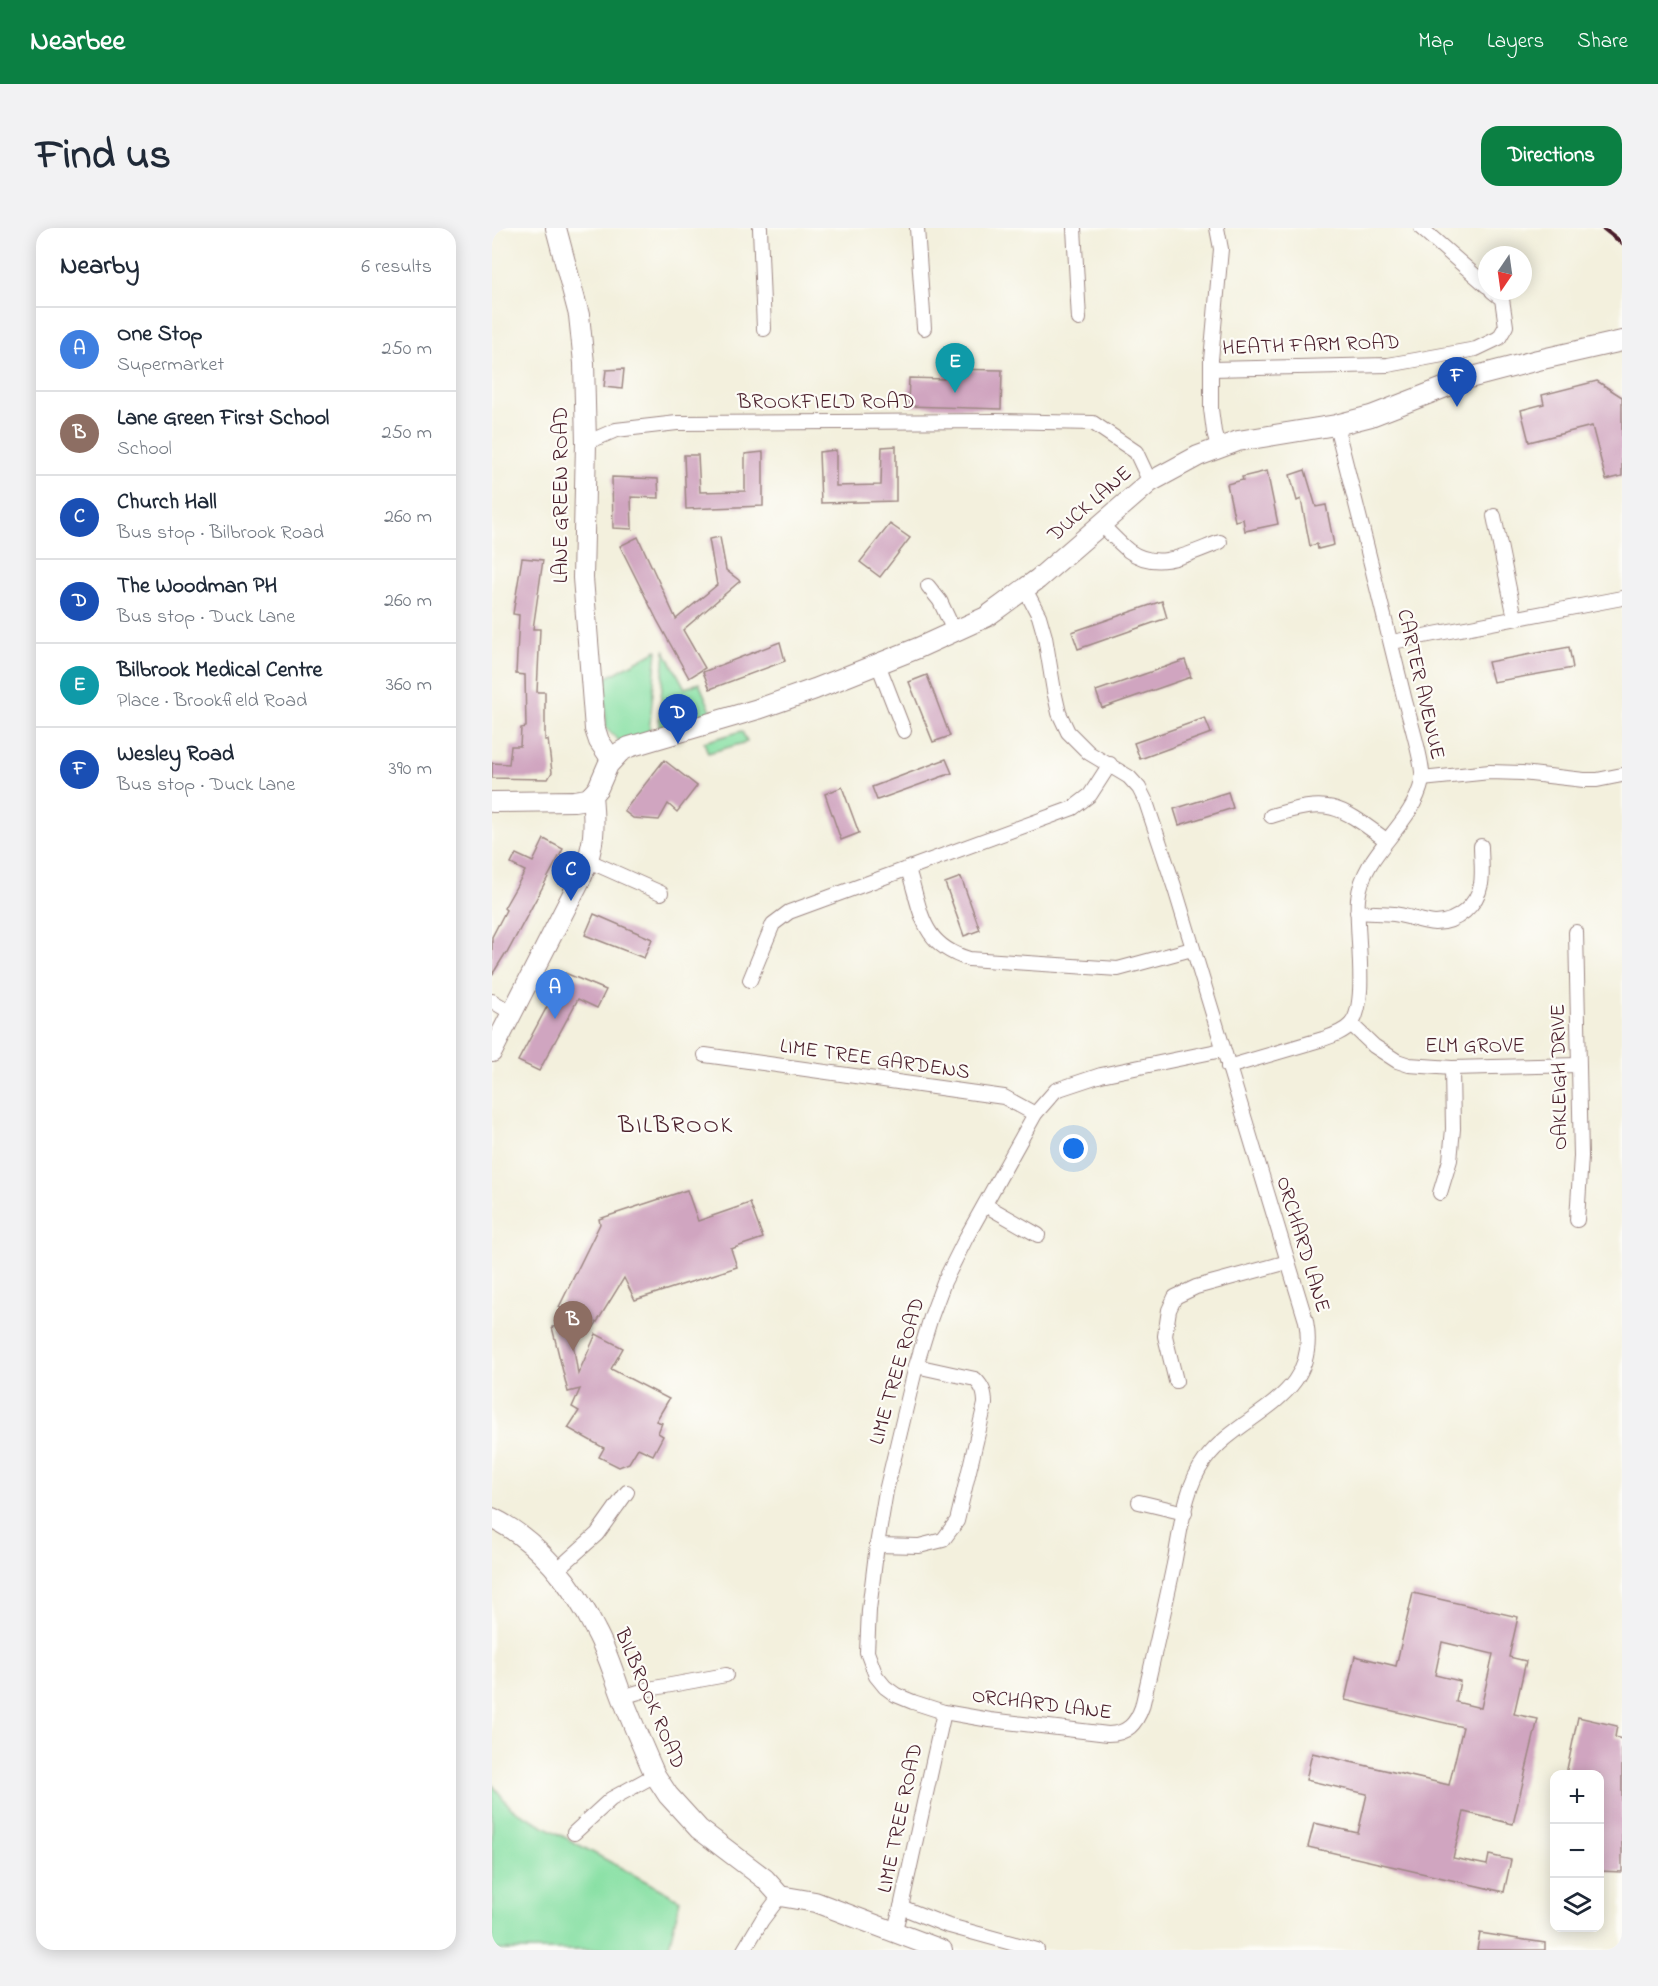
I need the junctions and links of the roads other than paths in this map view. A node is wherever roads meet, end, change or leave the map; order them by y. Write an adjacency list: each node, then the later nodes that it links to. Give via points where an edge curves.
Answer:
1 (556, 228): 15 (street, LANE GREEN ROAD, via 579,315)
2 (760, 228): 11 (street)
3 (917, 228): 10 (street)
4 (1074, 228): 9 (street)
5 (1217, 228): 13 (street, via 1221,249)
6 (1421, 228): 7 (street)
7 (1478, 278)
8 (1502, 300): 13 (street, HEATH FARM ROAD, via 1506,326 1499,338 1476,349 1388,365)
9 (1079, 319)
10 (924, 328)
11 (764, 329)
12 (1622, 341): 14 (street, DUCK LANE, via 1469,378 1389,410)
13 (1211, 369): 16 (street, via 1214,432)
14 (1336, 425): 16 (street, DUCK LANE, via 1260,436); 26 (street, CARTER AVENUE)
15 (586, 442): 17 (street, BROOKFIELD ROAD, via 616,430 677,423 1093,423 1136,452); 29 (street, LANE GREEN ROAD, via 583,578 593,708 599,741)
16 (1223, 446): 17 (street, DUCK LANE)
17 (1150, 482): 19 (street, DUCK LANE)
18 (1494, 516): 24 (street)
19 (1101, 524): 20 (street, via 1127,550 1148,560 1169,561); 22 (street, DUCK LANE)
20 (1220, 542)
21 (928, 586): 25 (street)
22 (1025, 589): 25 (street, DUCK LANE); 30 (street, ORCHARD LANE, via 1039,616 1059,713 1068,732 1089,753)
23 (1622, 598): 24 (street)
24 (1515, 618): 26 (street)
25 (955, 633): 27 (street, DUCK LANE)
26 (1392, 642): 32 (street, CARTER AVENUE)
27 (878, 664): 28 (street); 29 (street, DUCK LANE, via 758,709 629,747)
28 (904, 731)
29 (612, 760): 33 (street)
30 (1110, 764): 39 (street, via 1090,795 1073,808); 43 (street, ORCHARD LANE, via 1129,777 1146,802)
31 (1622, 775): 32 (street, via 1584,780 1490,772)
32 (1422, 779): 36 (street, CARTER AVENUE, via 1411,811)
33 (592, 795): 34 (street, via 574,801); 38 (street, via 595,830)
34 (492, 802)
35 (1271, 816): 36 (street, via 1300,807 1338,808)
36 (1386, 840): 41 (street, CARTER AVENUE, via 1364,874)
37 (1481, 846): 41 (street, via 1481,884 1470,907 1460,916 1435,923)
38 (589, 861): 40 (street); 46 (street)
39 (908, 869): 43 (street, via 929,933 941,947 969,960 1118,969); 44 (street, via 780,917 773,924)
40 (662, 893)
41 (1357, 912): 47 (street, CARTER AVENUE, via 1360,999)
42 (1576, 932): 51 (street, OAKLEIGH DRIVE)
43 (1192, 949): 48 (street, ORCHARD LANE)
44 (750, 980)
45 (492, 1001): 46 (street)
46 (512, 1013): 49 (street)
47 (1351, 1024): 52 (street, via 1323,1039); 53 (street, ELM GROVE, via 1397,1061 1424,1068)
48 (1222, 1050): 52 (street, ORCHARD LANE); 54 (street, LIME TREE ROAD, via 1101,1075 1056,1090)
49 (492, 1052)
50 (705, 1055): 54 (street, LIME TREE GARDENS, via 1004,1096)
51 (1578, 1065): 53 (street, ELM GROVE); 57 (street, OAKLEIGH DRIVE, via 1581,1156)
52 (1228, 1067): 59 (street, ORCHARD LANE)
53 (1452, 1068): 55 (street, via 1453,1129 1450,1160)
54 (1035, 1114): 56 (street, LIME TREE ROAD)
55 (1440, 1193)
56 (985, 1205): 58 (street); 60 (street, LIME TREE ROAD, via 944,1282)
57 (1577, 1221)
58 (1038, 1235)
59 (1288, 1262): 61 (street, via 1196,1287 1175,1297 1165,1336); 64 (street, ORCHARD LANE, via 1307,1328 1301,1367 1281,1398 1233,1433 1205,1460 1196,1475)
60 (916, 1366): 66 (street, LIME TREE ROAD); 66 (street, via 975,1378 982,1385 985,1404 957,1521 943,1540 919,1546)
61 (1176, 1381)
62 (627, 1492): 67 (street, via 597,1534)
63 (1139, 1502): 64 (street)
64 (1185, 1513): 70 (street, ORCHARD LANE, via 1142,1707 1129,1728 1119,1734 1108,1734)
65 (492, 1518): 67 (street, BILBROOK ROAD)
66 (877, 1545): 70 (street, LIME TREE ROAD, via 867,1652 870,1664 885,1687 896,1695)
67 (557, 1570): 69 (street, BILBROOK ROAD, via 597,1632)
68 (726, 1676): 69 (street)
69 (622, 1697): 71 (street, BILBROOK ROAD)
70 (944, 1712): 74 (street, LIME TREE ROAD)
71 (655, 1775): 72 (street, via 611,1799); 73 (street, BILBROOK ROAD, via 699,1829 765,1879)
72 (574, 1833)
73 (780, 1896): 75 (street, via 816,1902); 76 (street)
74 (902, 1907): 75 (street, LIME TREE ROAD); 78 (street)
75 (894, 1933): 77 (street)
76 (744, 1950)
77 (942, 1950)
78 (1037, 1950)

